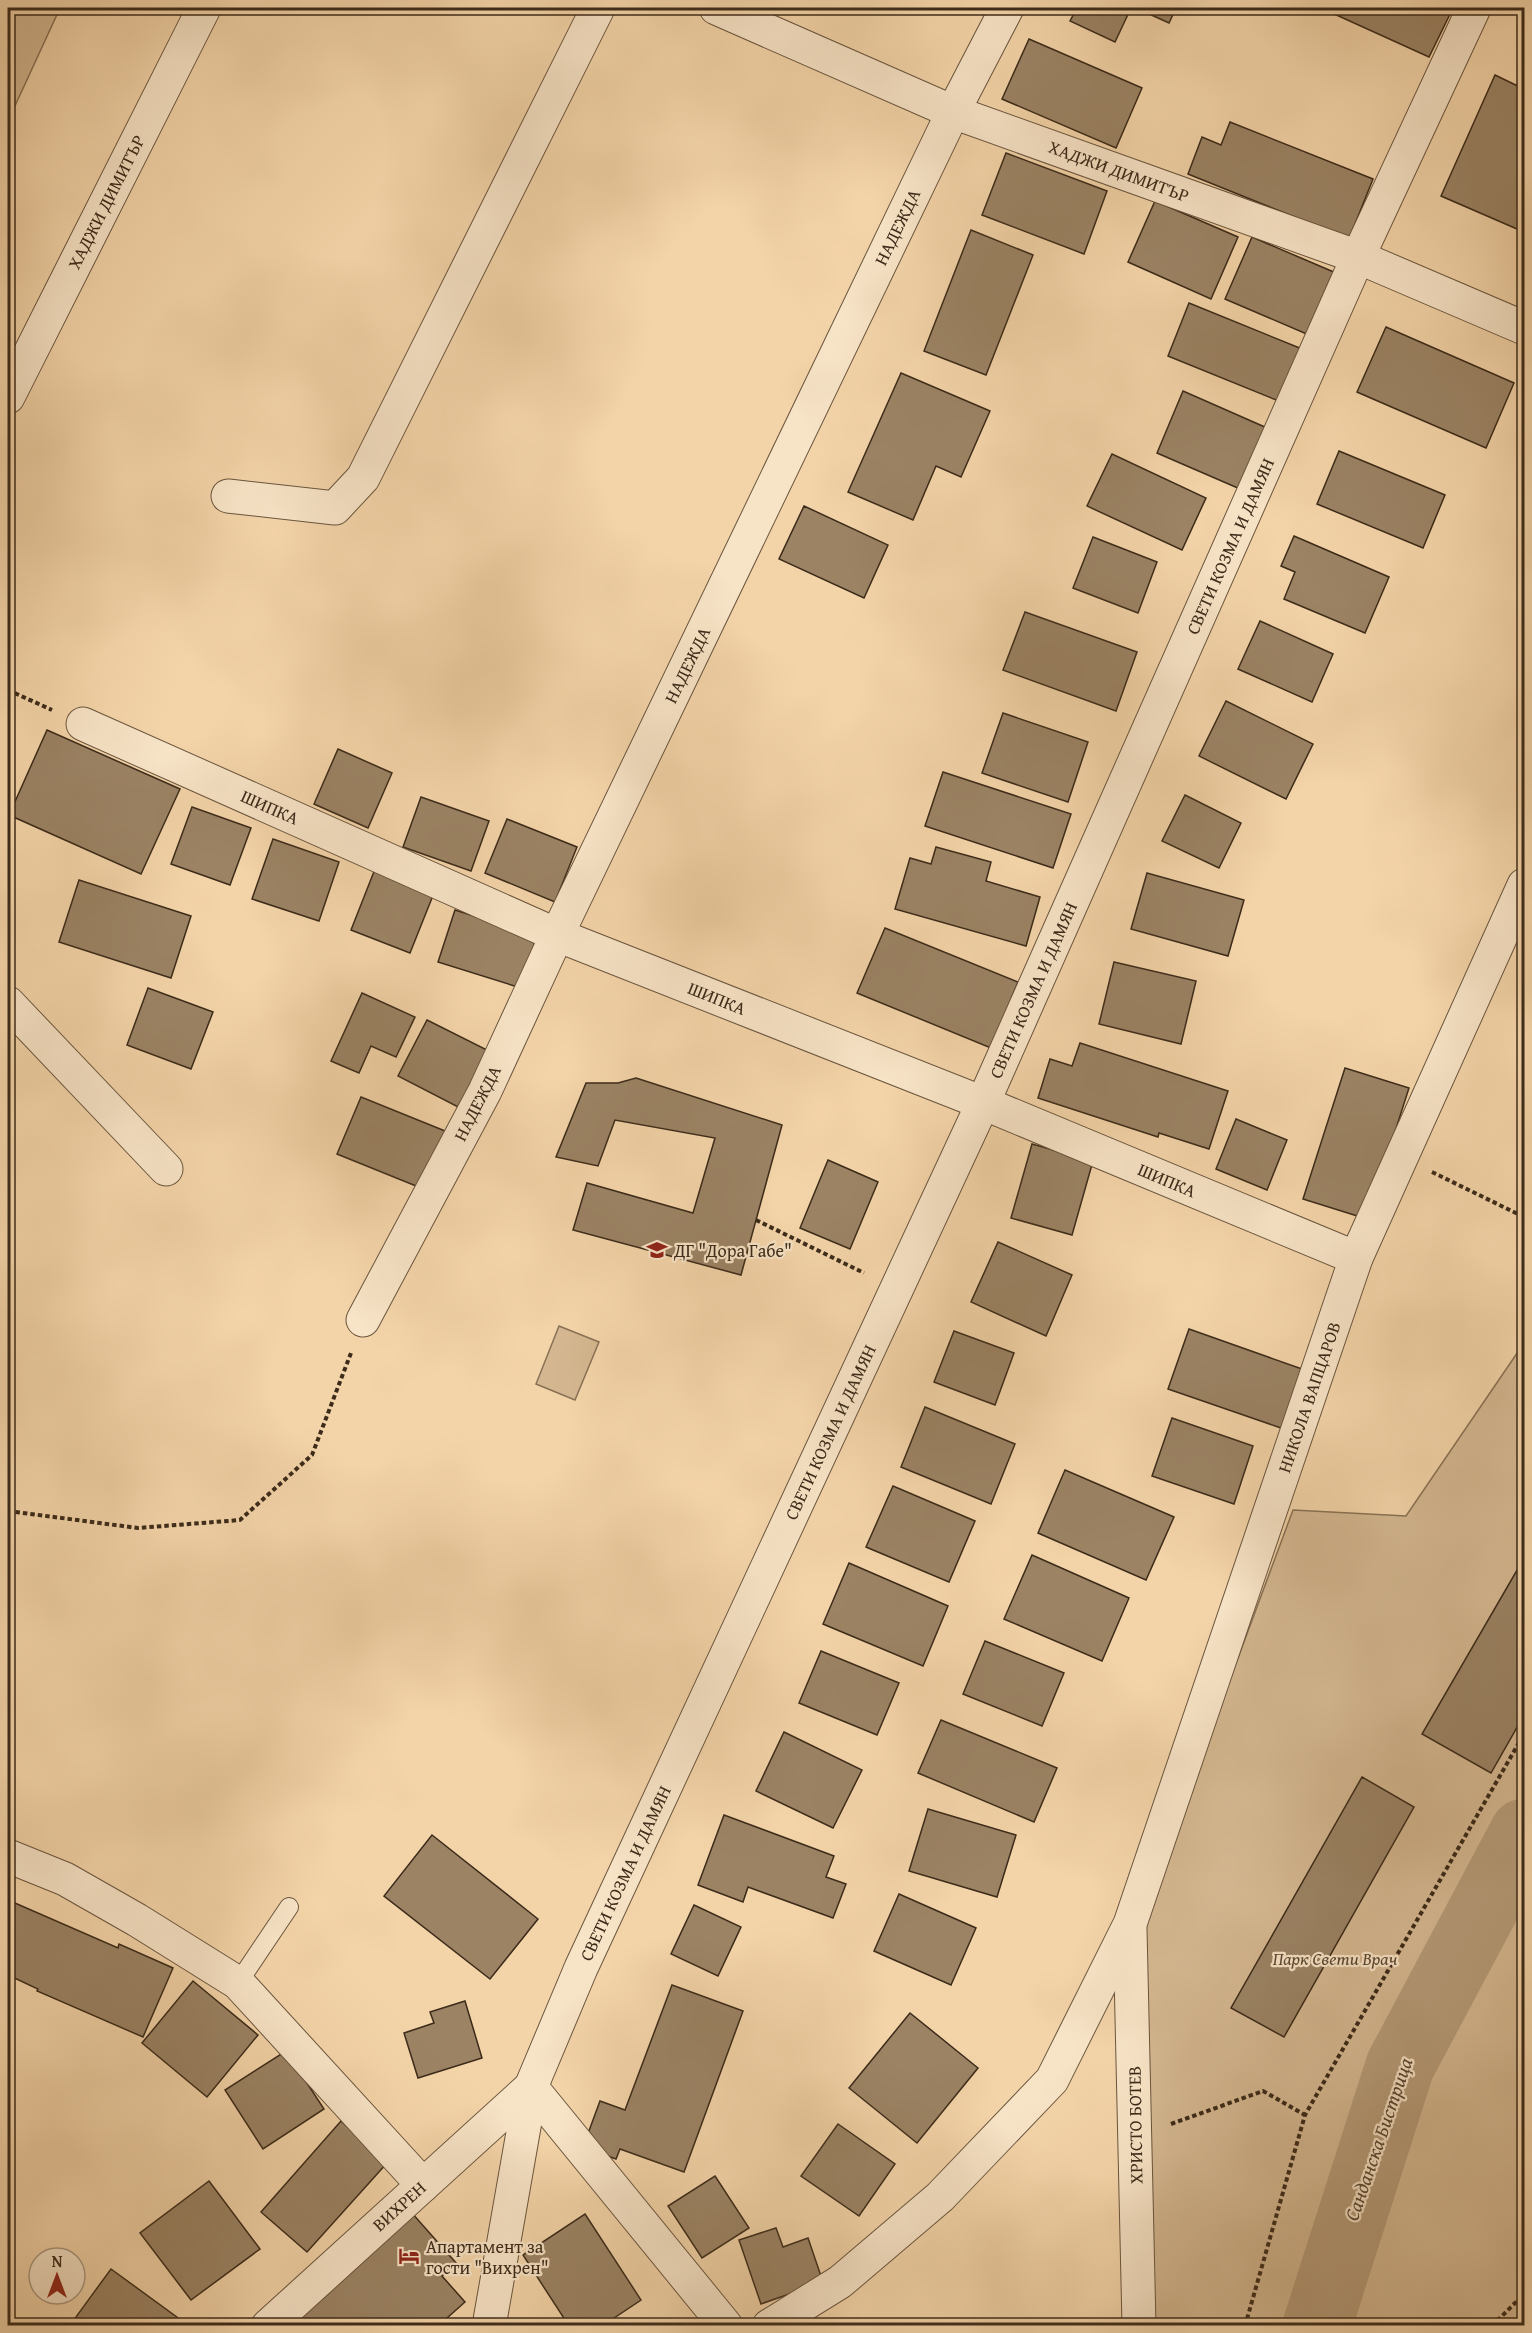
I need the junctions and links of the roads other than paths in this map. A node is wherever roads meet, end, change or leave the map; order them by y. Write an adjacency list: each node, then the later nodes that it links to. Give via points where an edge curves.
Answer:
1 (204, 8): 9 (street, ХАДЖИ ДИМИТЪР)
2 (598, 8): 10 (street, via 363,478 335,508)
3 (716, 8): 6 (street, ХАДЖИ ДИМИТЪР)
4 (1007, 8): 6 (street, НАДЕЖДА)
5 (1474, 8): 7 (street, СВЕТИ КОЗМА И ДАМЯН)
6 (952, 112): 7 (street, ХАДЖИ ДИМИТЪР); 13 (street, НАДЕЖДА)
7 (1358, 257): 8 (street, ХАДЖИ ДИМИТЪР); 15 (street, СВЕТИ КОЗМА И ДАМЯН)
8 (1524, 328)
9 (8, 397)
10 (228, 496)
11 (83, 724): 13 (street, ШИПКА)
12 (1524, 885): 17 (street, НИКОЛА ВАПЦАРОВ)
13 (557, 935): 15 (street, ШИПКА); 18 (street, НАДЕЖДА, via 485,1091)
14 (8, 1003): 16 (street)
15 (983, 1103): 17 (street, ШИПКА); 23 (street, СВЕТИ КОЗМА И ДАМЯН, via 581,1968)
16 (166, 1169)
17 (1356, 1258): 21 (street, НИКОЛА ВАПЦАРОВ)
18 (363, 1320)
19 (8, 1856): 22 (street, via 65,1879)
20 (289, 1907): 22 (lane)
21 (1130, 1924): 28 (street, via 1052,2080 940,2197 840,2282); 29 (street, ХРИСТО БОТЕВ)
22 (237, 1983): 24 (street)
23 (531, 2087): 24 (street, ВИХРЕН); 25 (street); 27 (street)
24 (423, 2185): 26 (street, ВИХРЕН)
25 (490, 2324)
26 (268, 2325)
27 (726, 2325)
28 (769, 2325)
29 (1139, 2325)

